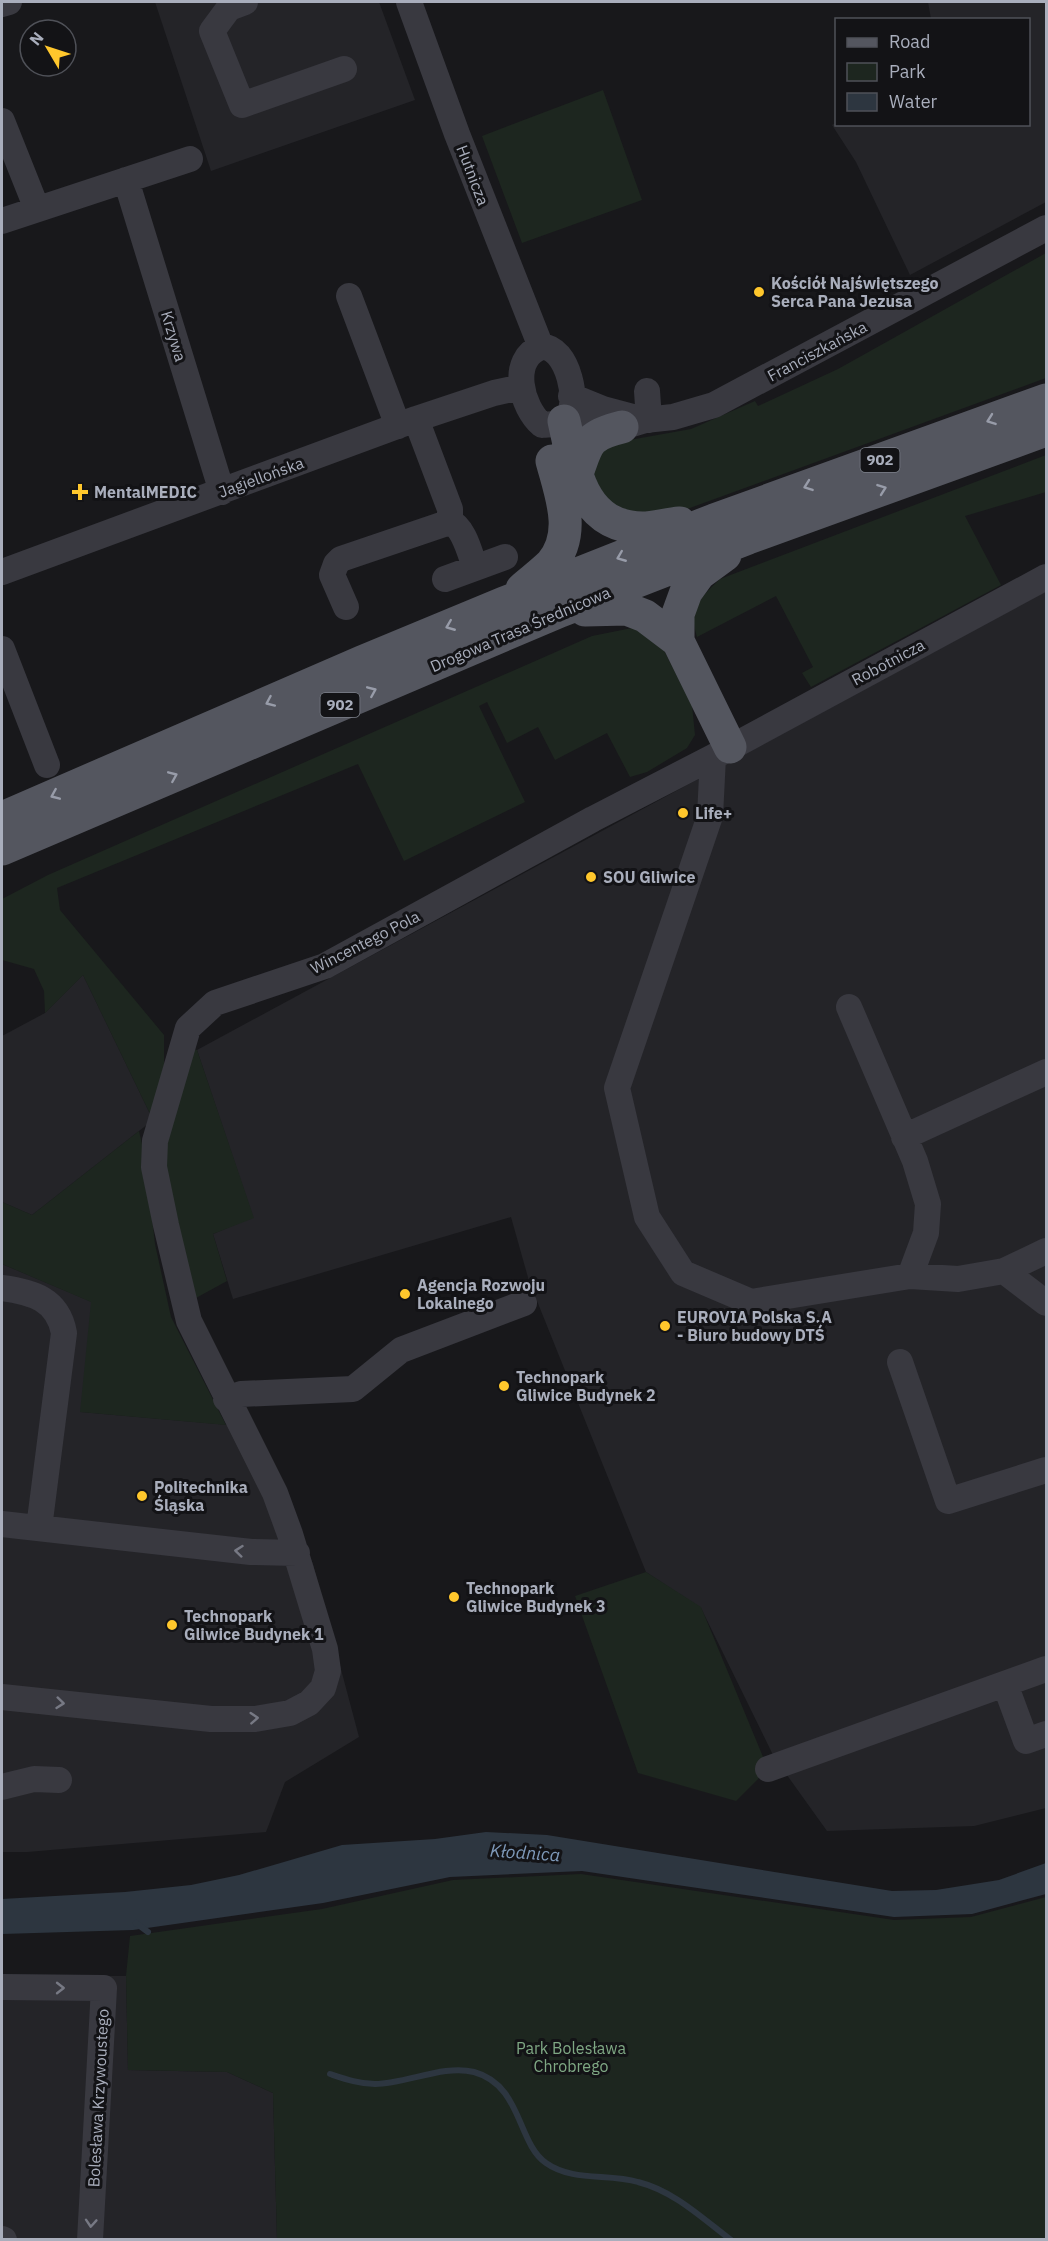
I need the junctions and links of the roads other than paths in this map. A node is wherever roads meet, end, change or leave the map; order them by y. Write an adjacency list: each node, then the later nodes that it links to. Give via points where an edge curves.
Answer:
1 (9, 2): 4 (street)
2 (245, 2): 5 (street, via 229,8 212,31 242,105)
3 (409, 2): 13 (street, Hutnicza)
4 (2, 4)
5 (344, 69)
6 (2, 121): 9 (street)
7 (190, 159): 8 (street)
8 (126, 180): 9 (street); 22 (street, Krzywa)
9 (36, 209): 10 (street)
10 (2, 220)
11 (1047, 228): 18 (street, Franciszkańska, via 714,405)
12 (350, 296): 19 (street)
13 (541, 347): 14 (street, via 526,358); 17 (street, via 558,353 566,366)
14 (522, 387): 17 (street, via 527,406); 19 (street, Jagiellońska)
15 (647, 390): 18 (street)
16 (1047, 400): 23 (main road, Drogowa Trasa Średnicowa / 902, one-way to 23)
17 (561, 415): 18 (street, Franciszkańska, via 588,425); 21 (main road); 31 (main road, via 564,538 550,564)
18 (639, 422): 21 (main road, via 592,438)
19 (407, 423): 22 (street, Jagiellońska); 24 (street, via 450,509)
20 (1047, 430): 25 (main road, Drogowa Trasa Średnicowa / 902, one-way to 20)
21 (576, 476): 23 (main road, via 593,506 617,524 643,528)
22 (222, 492): 28 (street, Jagiellońska)
23 (714, 520): 31 (main road, Drogowa Trasa Średnicowa / 902, one-way to 31)
24 (450, 522): 27 (street, via 460,530); 32 (street, via 341,559 332,575)
25 (748, 538): 33 (main road, Drogowa Trasa Średnicowa / 902); 34 (main road, via 699,574 686,592 678,614)
26 (505, 557): 27 (street)
27 (475, 567): 30 (street)
28 (2, 572)
29 (1047, 577): 36 (street, Robotnicza)
30 (445, 579)
31 (504, 603): 39 (main road, Drogowa Trasa Średnicowa / 902, one-way to 39)
32 (346, 607)
33 (560, 611): 34 (main road, via 627,609 645,616); 38 (main road, Drogowa Trasa Średnicowa / 902, one-way to 33)
34 (678, 641): 36 (main road)
35 (2, 649): 37 (street)
36 (722, 752): 47 (street, via 710,816 617,1088 647,1217 683,1273 751,1302); 52 (street, Wincentego Pola, via 325,966 215,1003 188,1028 155,1141 154,1167 189,1321)
37 (47, 765)
38 (119, 799): 40 (main road, Drogowa Trasa Średnicowa / 902); 41 (main road)
39 (2, 818)
40 (2, 849)
41 (2, 870)
42 (849, 1007): 44 (street)
43 (1047, 1072): 44 (street)
44 (904, 1137): 47 (street, via 928,1204 926,1233)
45 (1047, 1251): 46 (street)
46 (1004, 1271): 47 (street, via 958,1279); 50 (street)
47 (910, 1276)
48 (2, 1288): 55 (street, via 22,1291 53,1307 64,1333)
49 (524, 1303): 52 (street, via 401,1350 353,1389 241,1394)
50 (1047, 1303)
51 (900, 1362): 53 (street, via 948,1501)
52 (226, 1399): 56 (street, Wincentego Pola, via 275,1493)
53 (1047, 1470)
54 (2, 1524): 55 (street)
55 (39, 1528): 56 (street, one-way to 55, via 251,1552)
56 (297, 1553): 59 (street, Wincentego Pola, one-way to 56, via 211,1719 255,1719 290,1713 309,1703 322,1688 328,1671)
57 (1047, 1669): 58 (street)
58 (1005, 1684): 60 (street, via 1026,1741); 61 (street)
59 (2, 1697)
60 (1047, 1734)
61 (768, 1769)
62 (59, 1780): 63 (street, via 34,1779)
63 (2, 1787)
64 (2, 1988): 65 (street, Bolesława Krzywoustego, one-way to 65, via 104,1988)
65 (90, 2240)

